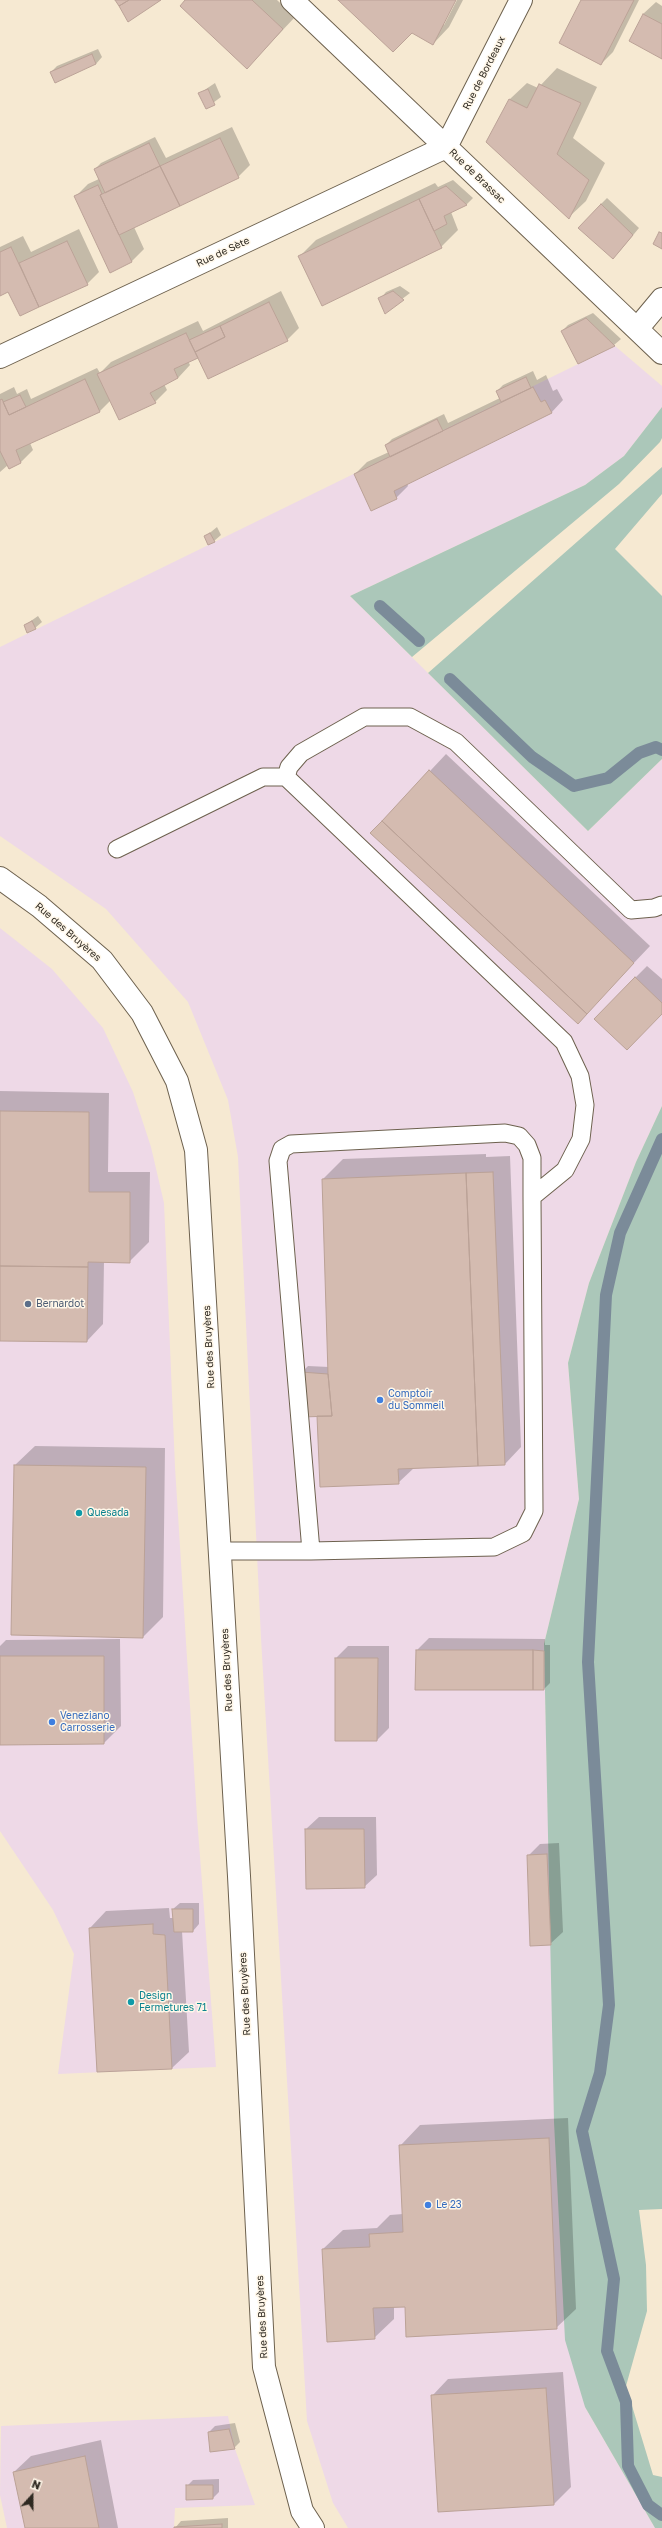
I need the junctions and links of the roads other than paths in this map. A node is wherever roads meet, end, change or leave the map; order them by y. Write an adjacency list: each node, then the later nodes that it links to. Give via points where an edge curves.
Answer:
1 (292, 0): 3 (street, Rue de Brassac)
2 (521, 0): 3 (street, Rue de Bordeaux)
3 (446, 147): 5 (street, Rue de Brassac); 7 (street, Rue de Sète)
4 (662, 299): 5 (street)
5 (637, 329): 6 (street, Rue de Brassac)
6 (662, 353)
7 (0, 357)
8 (286, 778): 9 (lane, via 263,777); 11 (lane, via 289,766 301,753 364,717 410,717 456,742 631,910); 12 (lane, via 564,1042 580,1076 585,1105 581,1139 565,1170)
9 (117, 848)
10 (0, 878): 13 (street, Rue des Bruyères, via 39,906 102,960 142,1013 178,1081 196,1150)
11 (662, 905)
12 (532, 1197): 14 (lane, via 534,1511 523,1533 494,1547); 14 (lane, via 532,1158 527,1145 519,1136 505,1134 291,1144 282,1149 278,1161)
13 (220, 1551): 14 (lane); 15 (street, Rue des Bruyères, via 264,2367 302,2511)
14 (312, 1551)
15 (313, 2528)

